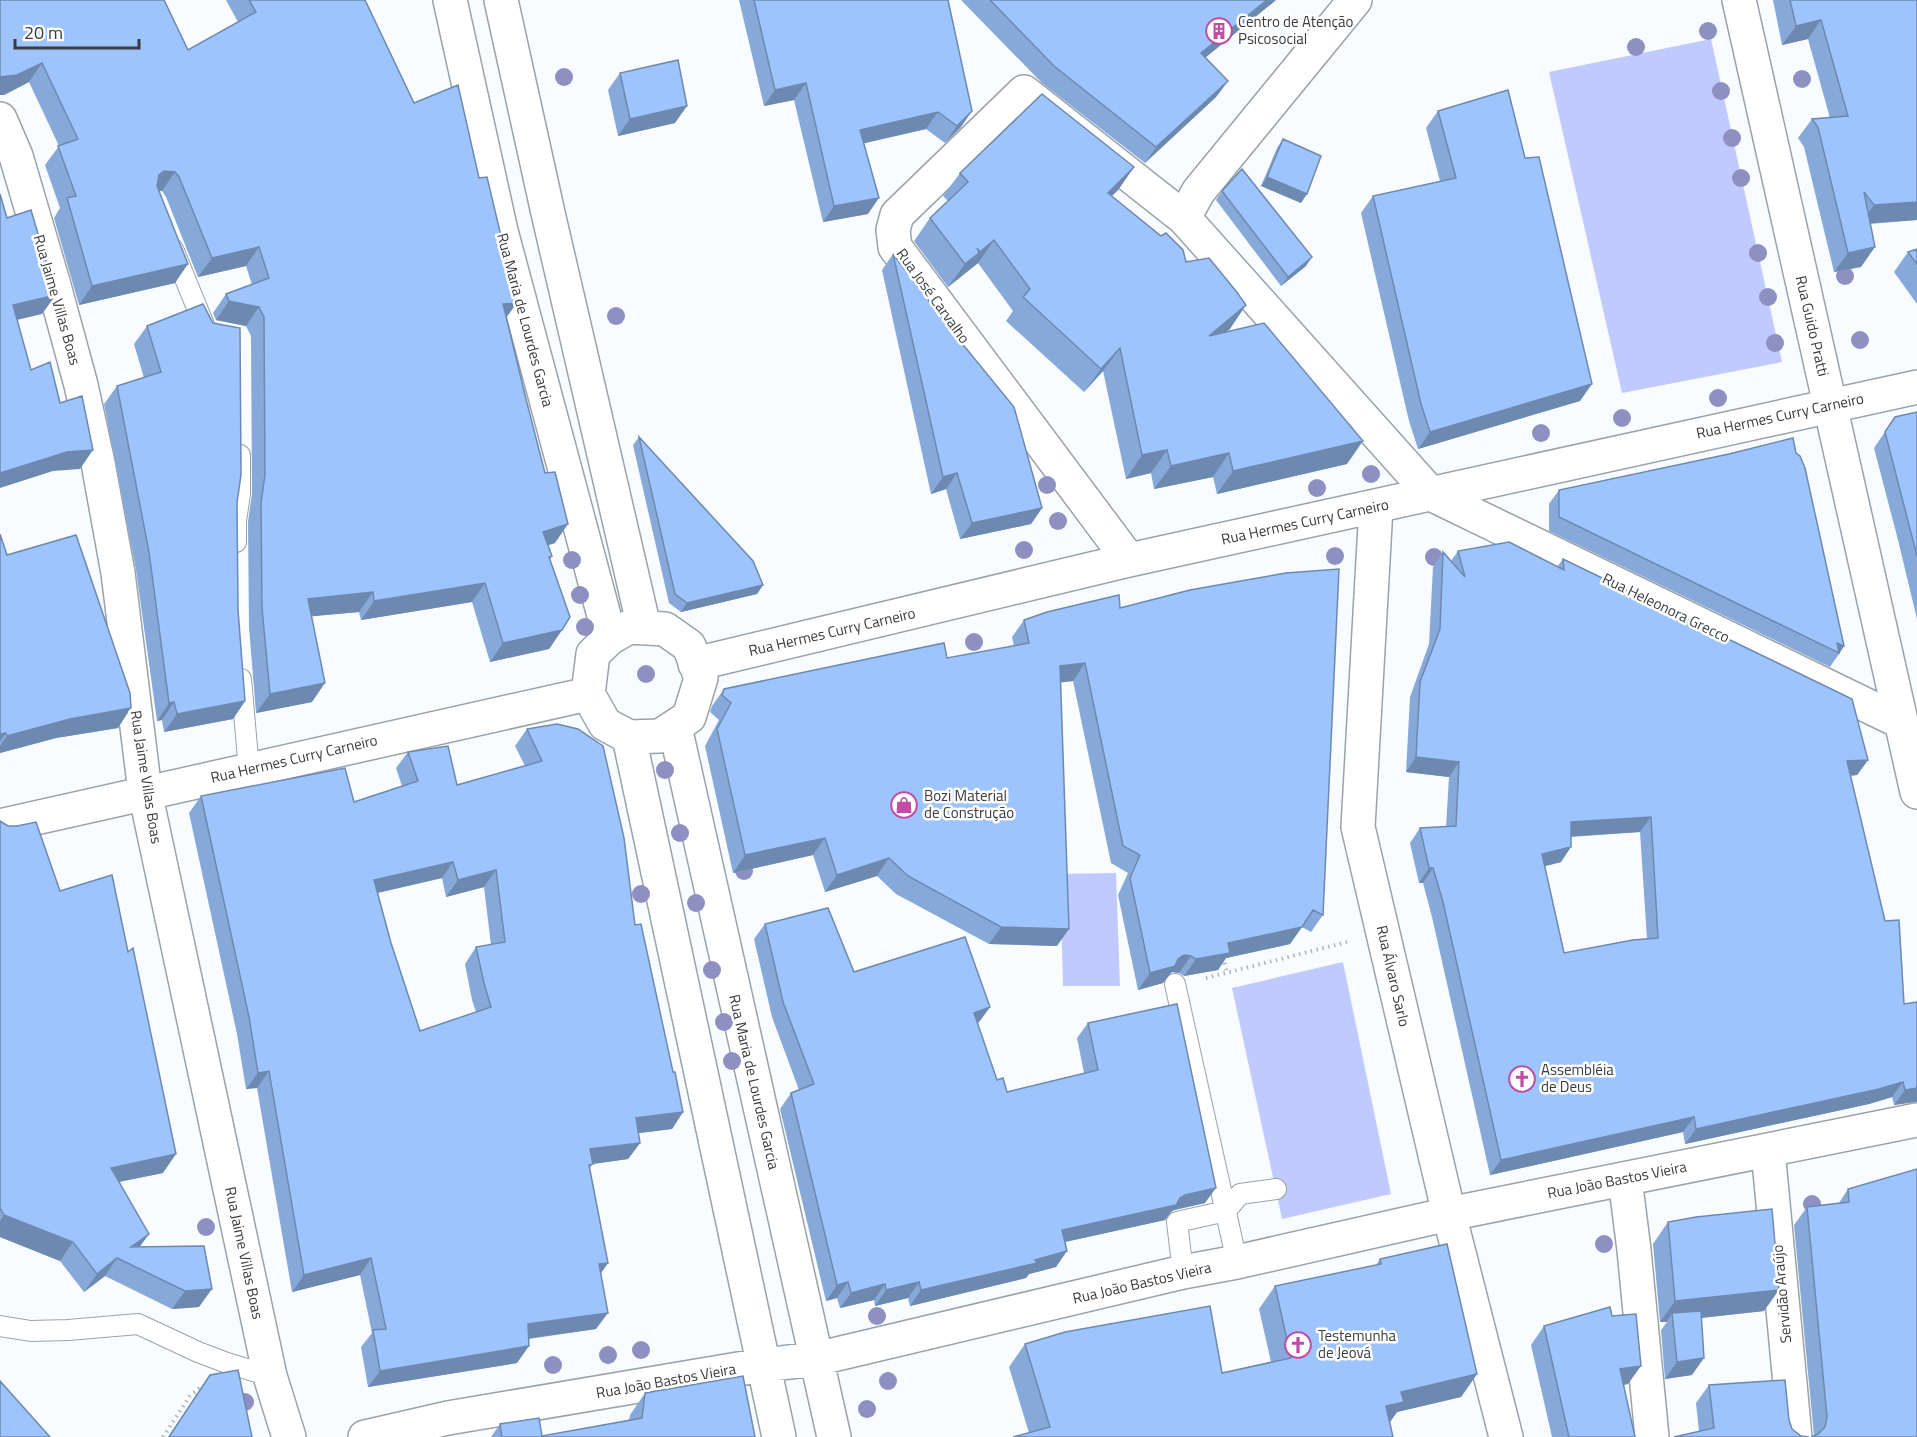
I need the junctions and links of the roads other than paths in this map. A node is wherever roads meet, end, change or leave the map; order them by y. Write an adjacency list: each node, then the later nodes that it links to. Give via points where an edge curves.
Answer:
1 (450, 0): 17 (street, Rua Maria de Lourdes Garcia, via 501,231)
2 (501, 0): 16 (street)
3 (1355, 0): 6 (street, via 1198,192)
4 (1739, 0): 10 (street, Rua Guido Pratti)
5 (0, 119): 25 (street, Rua Jaime Villas Boas, via 16,156 81,385 118,573)
6 (1184, 218): 12 (street, Rua José Carvalho); 15 (street, Rua José Carvalho, via 1024,92 897,215 893,231 895,247)
7 (167, 232): 8 (lane, via 207,331)
8 (228, 334)
9 (1917, 387): 10 (street, Rua Hermes Curry Carneiro)
10 (1830, 405): 12 (street, Rua Hermes Curry Carneiro); 21 (street, Rua Guido Pratti)
11 (240, 437): 14 (lane)
12 (1431, 494): 13 (street, Rua Hermes Curry Carneiro); 21 (street, Rua Heleonora Grecco)
13 (1376, 507): 15 (street, Rua Hermes Curry Carneiro); 34 (street, Rua Álvaro Sarlo, via 1358,828)
14 (236, 556)
15 (1129, 560): 19 (street, Rua Hermes Curry Carneiro)
16 (644, 627): 17 (street, via 629,627); 19 (street, via 665,629 689,646)
17 (610, 638): 20 (street, via 594,654)
18 (240, 663): 24 (lane)
19 (695, 664): 22 (street, via 701,678 689,717)
20 (588, 694): 23 (street, via 605,724); 24 (street, Rua Hermes Curry Carneiro)
21 (1900, 722): 26 (street, Rua Guido Pratti)
22 (675, 727): 23 (street, via 660,736); 38 (street, Rua Maria de Lourdes Garcia)
23 (629, 737): 39 (street)
24 (249, 770): 25 (street, Rua Hermes Curry Carneiro)
25 (145, 792): 27 (street, Rua Hermes Curry Carneiro); 40 (street, Rua Jaime Villas Boas)
26 (1917, 792)
27 (0, 826)
28 (1175, 984): 33 (lane)
29 (1917, 1120): 30 (street, Rua João Bastos Vieira)
30 (1768, 1150): 31 (street, Rua João Bastos Vieira); 48 (street, Servidão Araújo)
31 (1624, 1179): 34 (street, Rua João Bastos Vieira); 47 (street)
32 (1276, 1189): 33 (lane, via 1240,1194)
33 (1226, 1211): 35 (lane); 36 (lane, via 1177,1222)
34 (1449, 1214): 35 (street, Rua João Bastos Vieira); 46 (street, Rua Álvaro Sarlo)
35 (1237, 1262): 36 (street, Rua João Bastos Vieira)
36 (1183, 1272): 38 (street, Rua João Bastos Vieira)
37 (0, 1326): 40 (lane, via 31,1331 138,1324 227,1364)
38 (816, 1359): 39 (street, Rua João Bastos Vieira); 45 (street, Rua Maria de Lourdes Garcia)
39 (762, 1365): 41 (street, Rua João Bastos Vieira); 44 (street)
40 (270, 1376): 42 (street, Rua Jaime Villas Boas)
41 (450, 1427): 43 (street, Rua João Bastos Vieira)
42 (289, 1437)
43 (365, 1437)
44 (779, 1437)
45 (834, 1437)
46 (1506, 1437)
47 (1652, 1437)
48 (1795, 1437)

